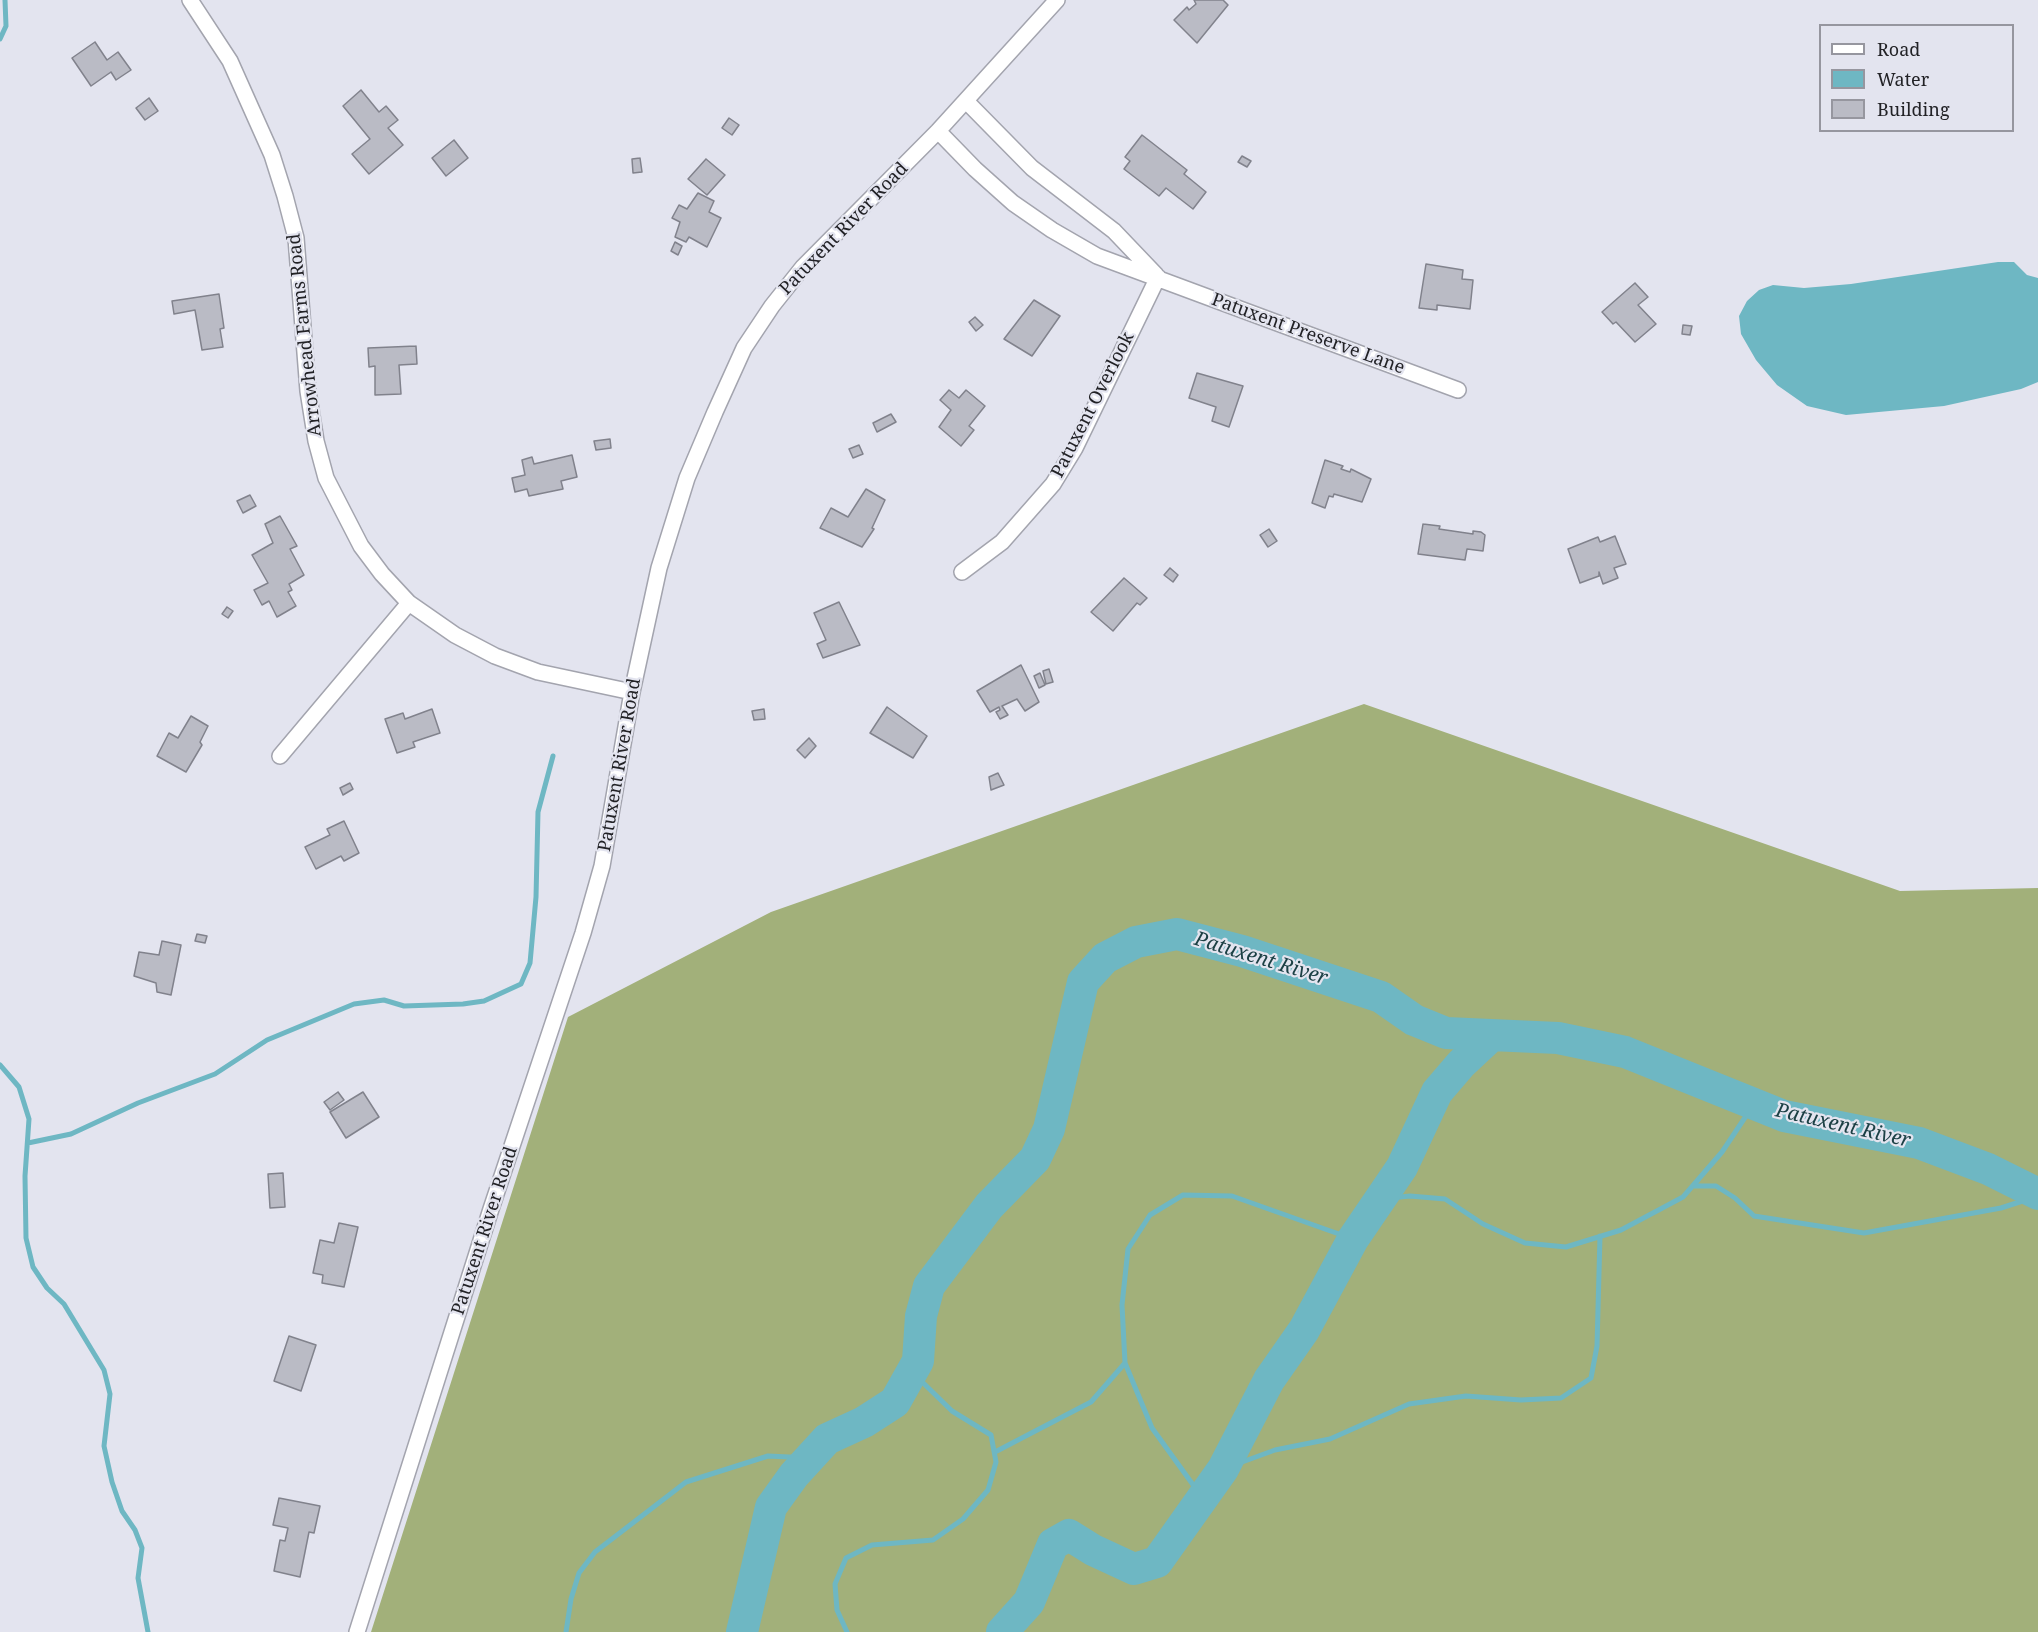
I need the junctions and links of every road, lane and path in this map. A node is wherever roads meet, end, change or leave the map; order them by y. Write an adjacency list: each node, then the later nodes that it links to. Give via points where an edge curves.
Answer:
1 (190, 0): 8 (street, Arrowhead Farms Road, via 230,61 272,155 285,196 296,238 310,403 326,478 361,546)
2 (1057, 0): 3 (street, Patuxent River Road)
3 (966, 101): 4 (street, Patuxent River Road); 5 (street, Patuxent Preserve Lane, via 1032,168 1114,231)
4 (939, 131): 5 (street, Patuxent Preserve Lane, via 990,183 1052,230 1097,256); 9 (street, Patuxent River Road, via 804,267 744,348 687,478 659,568)
5 (1158, 277): 6 (street, Patuxent Preserve Lane); 7 (street, Patuxent Overlook, via 1075,448 1053,484 1002,542)
6 (1458, 390)
7 (962, 572)
8 (409, 603): 9 (street, Arrowhead Farms Road, via 495,657 538,672); 10 (street)
9 (632, 692): 11 (street, Patuxent River Road, via 602,866 584,933 491,1209)
10 (280, 756)
11 (357, 1632)

